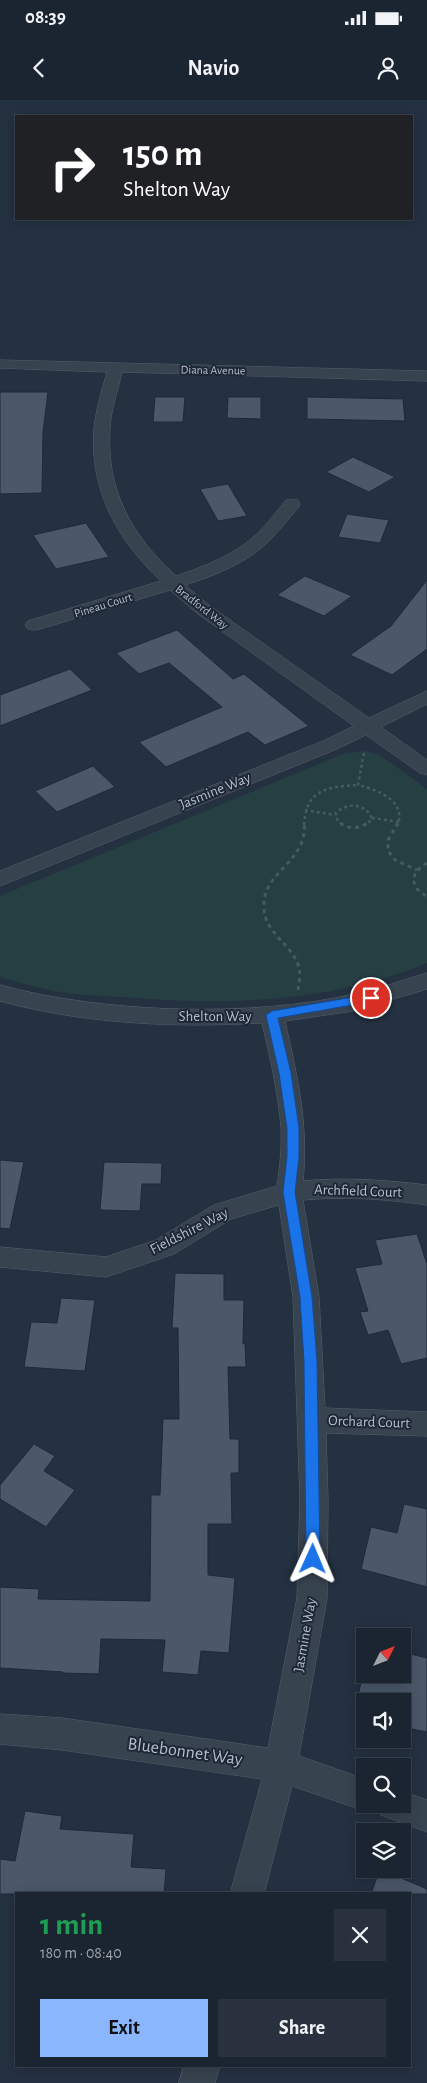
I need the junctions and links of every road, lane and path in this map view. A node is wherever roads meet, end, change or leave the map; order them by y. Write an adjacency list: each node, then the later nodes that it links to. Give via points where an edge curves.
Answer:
1 (0, 364): 2 (street, Diana Avenue)
2 (116, 368): 3 (street, Diana Avenue); 5 (street, Bradford Way, via 102,427 103,476 122,523 138,547)
3 (427, 376)
4 (292, 504): 5 (street, Pineau Court, via 264,537 244,553 215,569)
5 (173, 584): 6 (street, Pineau Court); 8 (street, Bradford Way)
6 (34, 625)
7 (427, 697): 8 (street, Jasmine Way)
8 (368, 728): 10 (street, Bradford Way); 18 (street, Jasmine Way)
9 (364, 753): 11 (path)
10 (427, 769)
11 (358, 786): 12 (path, via 333,787 320,792 308,802); 15 (path, via 388,796 399,811)
12 (305, 810): 13 (path); 22 (path, via 306,829 300,846 268,887 264,910 272,933 299,968)
13 (335, 814): 14 (path, via 340,808 355,805 369,811); 14 (path, via 340,824 349,828 364,827)
14 (372, 818): 15 (path)
15 (399, 822): 17 (path, via 389,838 387,849 395,860)
16 (427, 863): 17 (path)
17 (417, 870): 19 (path, via 414,885)
18 (0, 879)
19 (427, 897)
20 (427, 981): 23 (street, Shelton Way, via 371,998)
21 (0, 993): 23 (street, Shelton Way, via 54,1005 151,1015 215,1018)
22 (297, 994)
23 (272, 1015): 24 (street, Jasmine Way, via 293,1128)
24 (289, 1192): 25 (street, Archfield Court, via 329,1188); 26 (street, Fieldshire Way, via 223,1212 165,1247 106,1267); 27 (street, Jasmine Way, via 306,1297)
25 (427, 1195)
26 (0, 1257)
27 (311, 1420): 28 (street, Orchard Court); 30 (street, Jasmine Way, via 314,1500 312,1598)
28 (427, 1424)
29 (0, 1729): 30 (street, Bluebonnet Way, via 62,1734)
30 (281, 1766): 31 (street, Bluebonnet Way); 34 (street, Jasmine Way)
31 (356, 1791)
32 (411, 1811): 33 (street)
33 (427, 1816)
34 (248, 1892)
35 (202, 2067): 36 (street)
36 (197, 2083)

